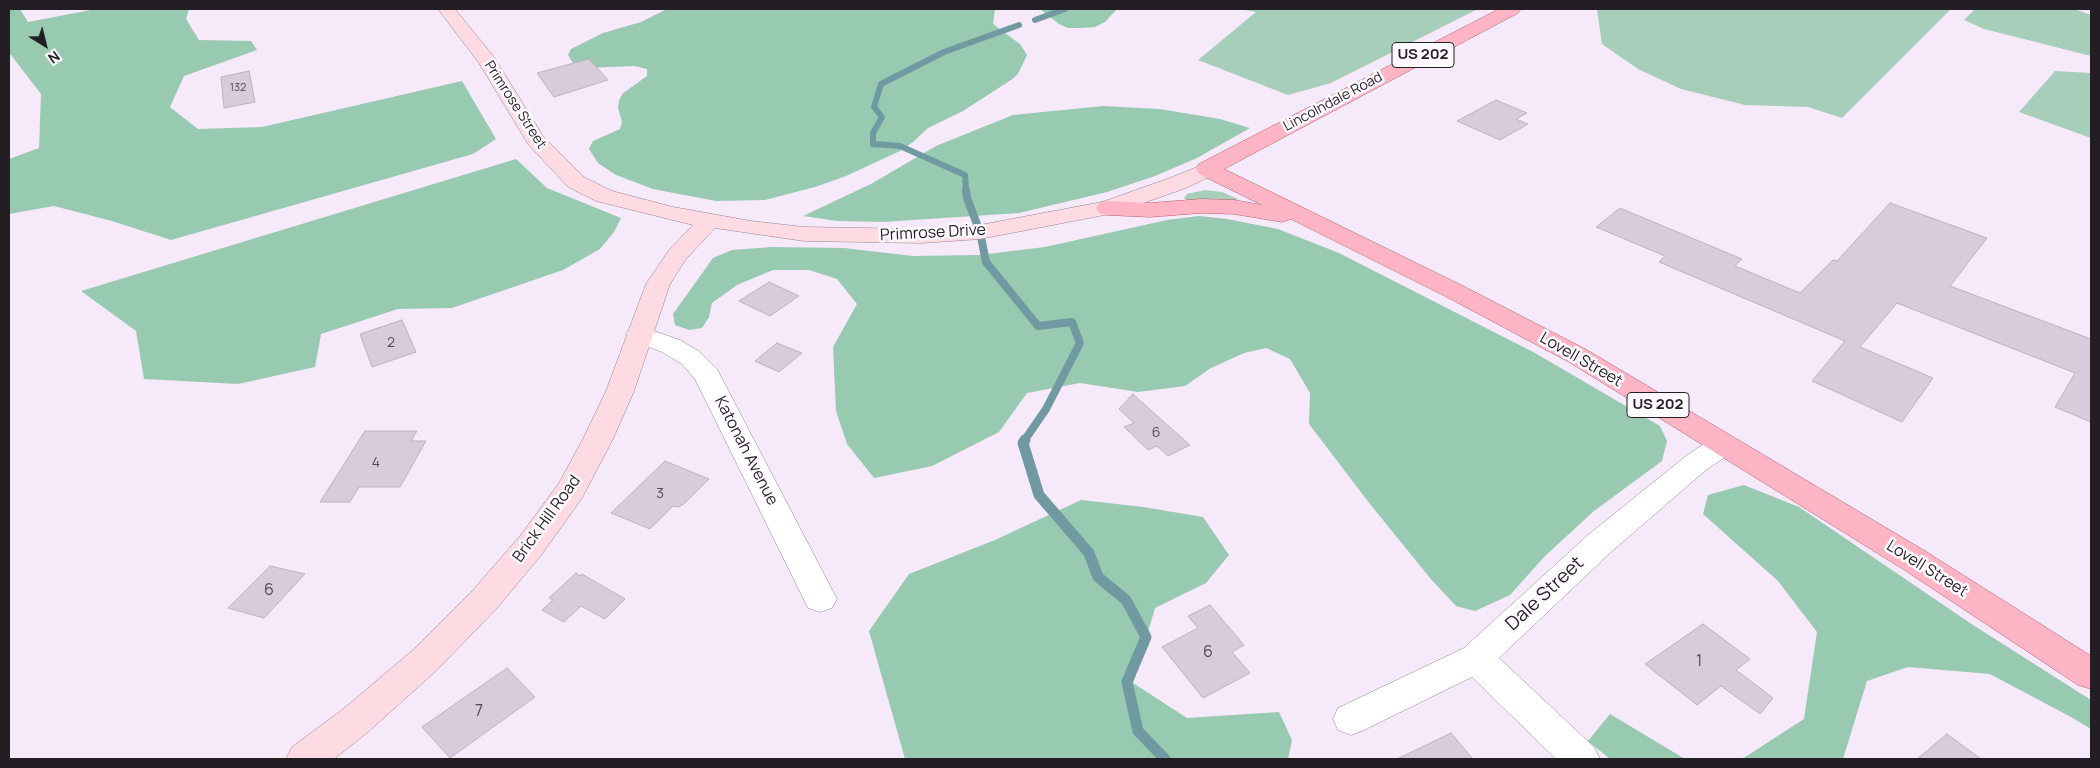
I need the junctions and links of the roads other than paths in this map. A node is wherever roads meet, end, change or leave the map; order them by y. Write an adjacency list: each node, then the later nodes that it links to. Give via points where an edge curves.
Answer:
1 (446, 9): 5 (main road, Primrose Street, via 486,61 535,140 576,182 604,196)
2 (1512, 9): 3 (main road, Lincolndale Road / US 202)
3 (1208, 169): 4 (main road, Primrose Drive); 6 (main road, Lovell Street / US 202)
4 (1107, 208): 5 (main road, Primrose Drive, via 980,232 922,236 804,234); 6 (main road, via 1234,207 1286,216)
5 (709, 221): 7 (main road, Brick Hill Road, via 677,255 658,284)
6 (1344, 236): 8 (main road, Lovell Street / US 202, via 1578,356)
7 (639, 334): 9 (street, Katonah Avenue, via 678,350 707,375); 13 (main road, Brick Hill Road, via 620,392 598,439 571,490 531,545 485,600 425,660 355,721)
8 (1724, 444): 10 (street, Dale Street, via 1599,544); 11 (main road, Lovell Street / US 202, via 1914,560)
9 (820, 599)
10 (1476, 658): 12 (street, Dale Street); 14 (street)
11 (2091, 674)
12 (1351, 719)
13 (305, 759)
14 (1580, 759)

